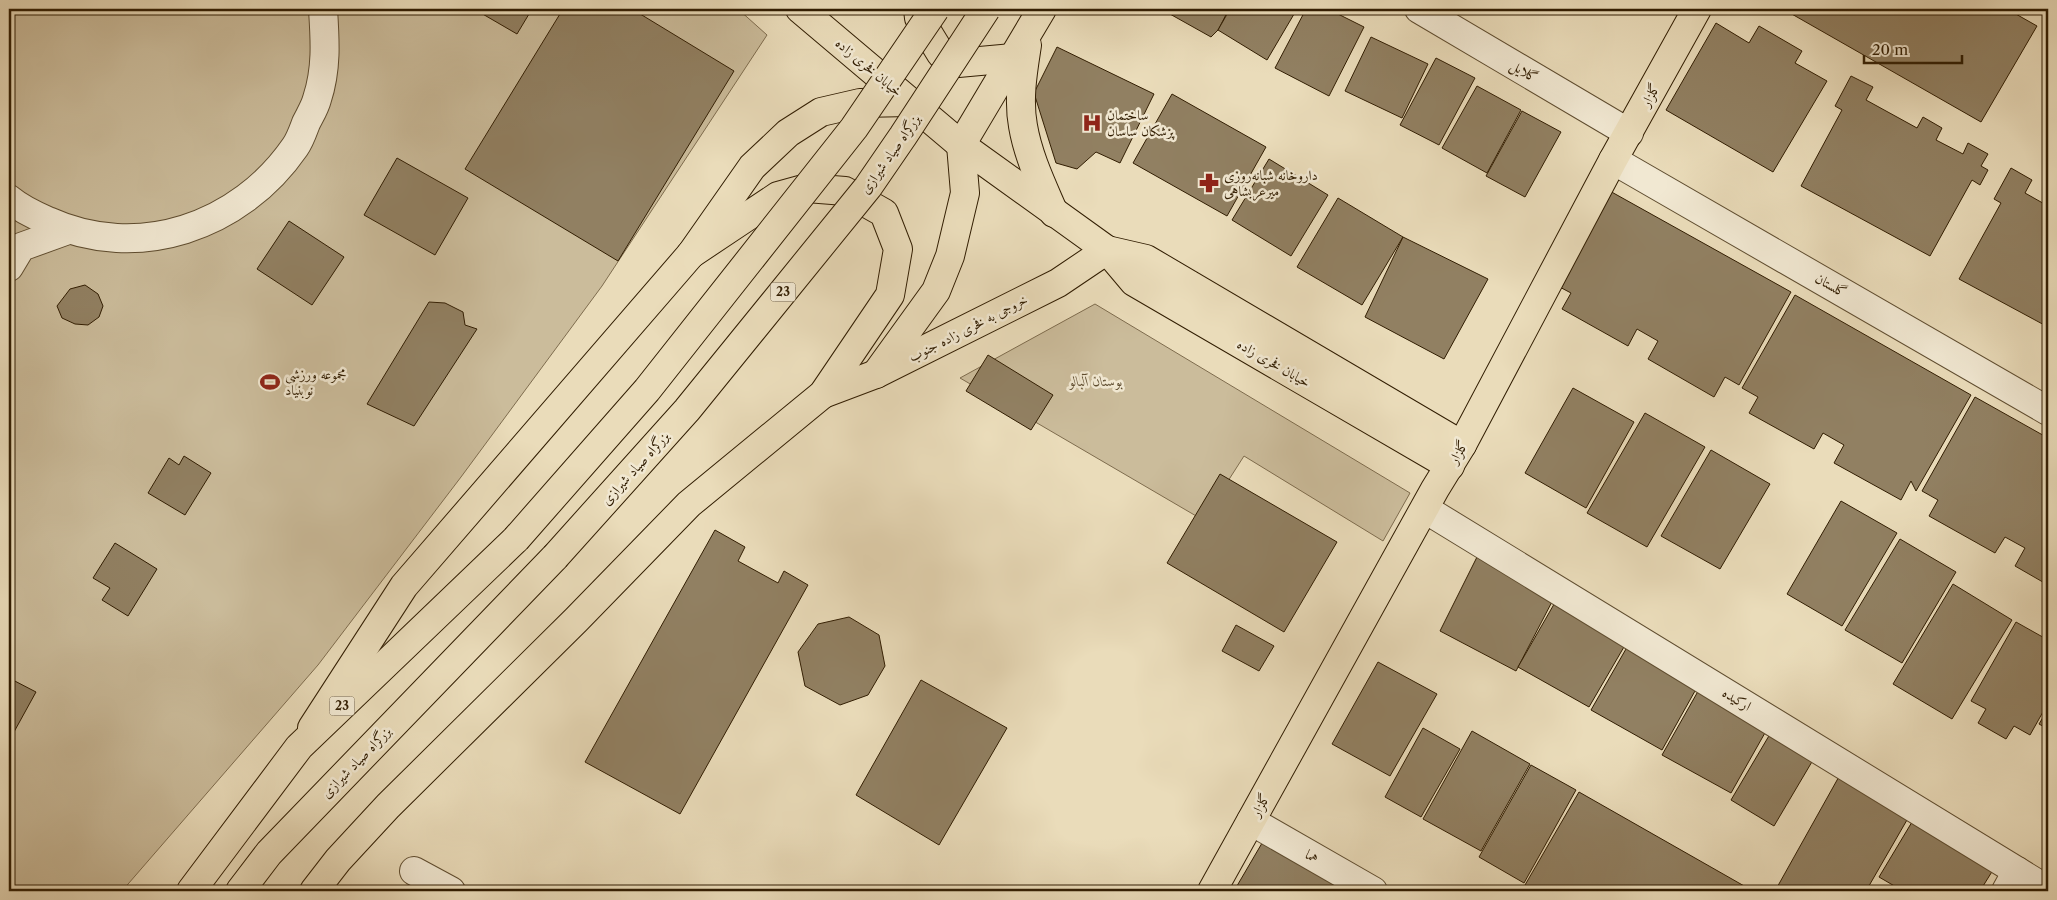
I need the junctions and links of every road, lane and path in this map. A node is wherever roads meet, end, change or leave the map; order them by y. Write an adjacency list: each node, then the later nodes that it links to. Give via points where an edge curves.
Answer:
1 (323, 9): 16 (street, via 326,48 317,99 296,146 262,186 220,216 171,235 119,239)
2 (800, 9): 10 (main road, خیابان فخری زاده)
3 (918, 9): 9 (main road, via 941,54 958,63)
4 (935, 9): 25 (main road, 23, bridge, via 854,128 647,390 516,539)
5 (986, 9): 32 (main road, بزرگراه صیاد شیرازی / 23, bridge, via 868,187 687,410 555,556 269,852)
6 (1419, 9): 11 (street, گلایل)
7 (1697, 9): 11 (main road, گلزار)
8 (1036, 19): 9 (main road); 15 (main road, via 1021,84 1022,125 1033,164)
9 (1013, 58): 12 (main road)
10 (910, 102): 12 (main road, خیابان فخری زاده); 18 (main road, via 860,103 821,112 788,133 752,167)
11 (1628, 133): 13 (main road, گلزار)
12 (961, 145): 15 (main road, خیابان فخری زاده); 20 (main road, via 965,193 950,256 936,291)
13 (1613, 160): 22 (street, گلستان); 23 (main road, گلزار)
14 (9, 199): 16 (street, via 20,209)
15 (1055, 214): 17 (main road, خیابان فخری زاده)
16 (68, 230): 19 (street, via 20,247)
17 (1107, 250): 20 (main road, خروجی به فخری زاده جنوب, via 1058,283); 23 (main road, خیابان فخری زاده, via 1134,282)
18 (691, 254): 21 (main road, via 778,196 807,188 846,191 884,213 898,249 890,295); 25 (main road, via 404,586)
19 (9, 267)
20 (876, 374): 21 (main road, خروجی به فخری زاده جنوب)
21 (823, 394): 27 (main road, via 689,504)
22 (2048, 411)
23 (1456, 456): 24 (main road, گلزار)
24 (1425, 509): 26 (main road, گلزار); 29 (street, ارکیده)
25 (299, 747): 31 (main road, 23)
26 (1251, 821): 36 (main road, گلزار); 37 (street, هما)
27 (338, 860): 33 (main road); 34 (main road)
28 (414, 871): 35 (street)
29 (2012, 881): 30 (street, ارکیده)
30 (2048, 890)
31 (191, 891)
32 (240, 891)
33 (302, 891)
34 (314, 891)
35 (451, 891)
36 (1212, 891)
37 (1373, 891)

